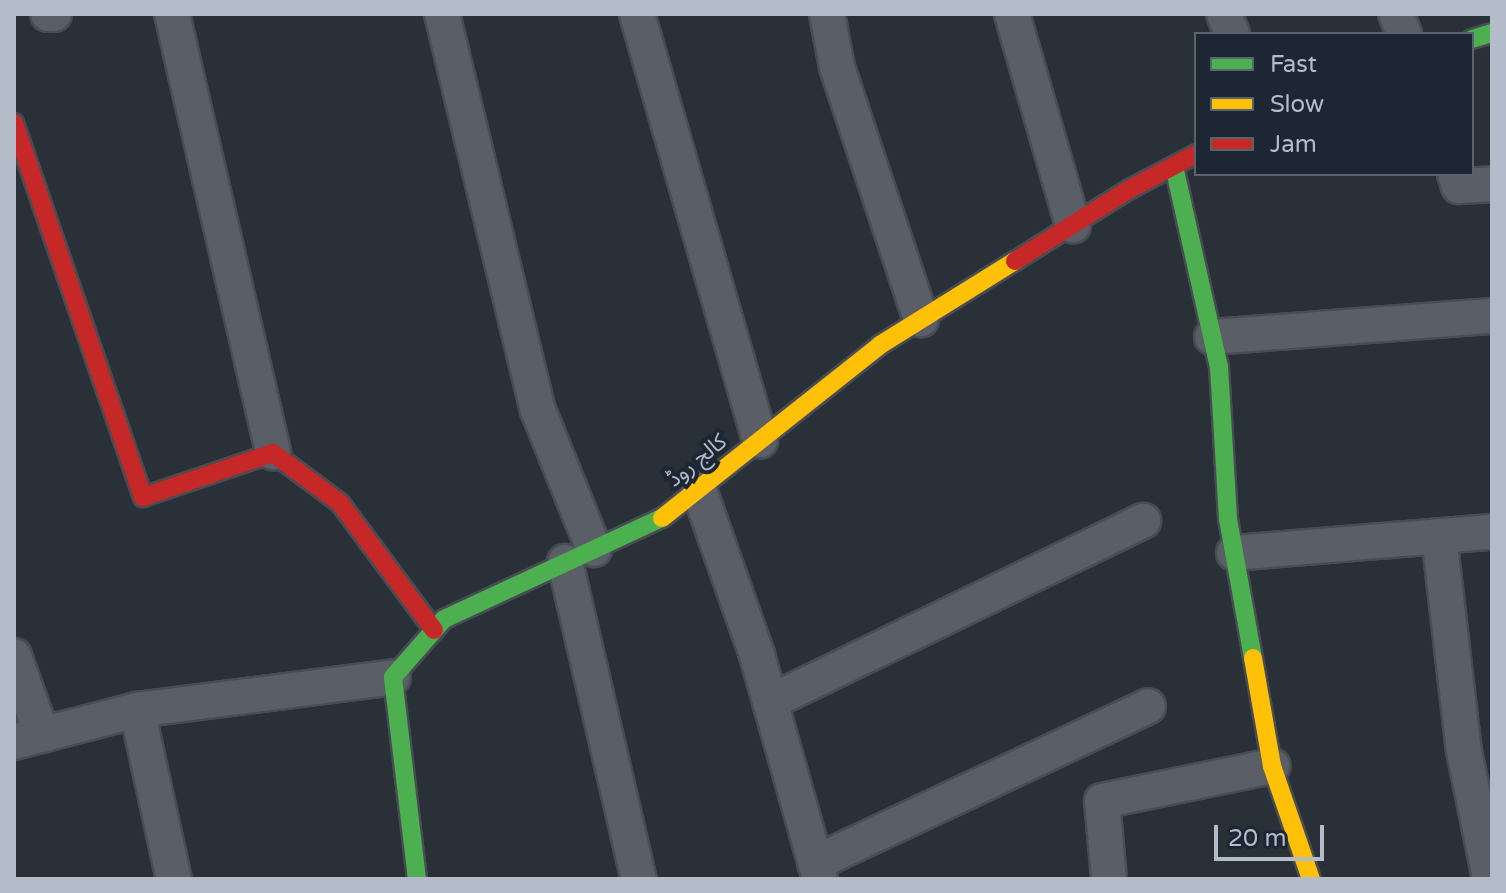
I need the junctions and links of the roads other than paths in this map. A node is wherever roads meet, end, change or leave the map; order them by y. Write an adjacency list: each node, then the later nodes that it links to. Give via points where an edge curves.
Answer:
1 (48, 14): 2 (street)
2 (54, 14)
3 (172, 14): 18 (street)
4 (442, 14): 24 (street, via 538,410)
5 (637, 14): 17 (street)
6 (827, 14): 15 (street, via 837,67)
7 (1012, 14): 13 (street)
8 (14, 123): 18 (street, via 143,497)
9 (1194, 155): 10 (street, کالج روڈ)
10 (1174, 166): 13 (street, کالج روڈ); 16 (street)
11 (1456, 176): 12 (street, via 1459,186)
12 (1492, 184)
13 (1073, 225): 15 (street, کالج روڈ)
14 (1492, 316): 16 (street)
15 (921, 319): 17 (street, کالج روڈ, via 880,345)
16 (1212, 337): 23 (street)
17 (760, 441): 19 (street, کالج روڈ)
18 (273, 453): 25 (street, via 340,503)
19 (699, 490): 24 (street, کالج روڈ, via 668,515); 28 (street)
20 (1143, 521): 28 (street)
21 (1492, 532): 22 (street)
22 (1439, 536): 23 (street); 34 (street, via 1464,751)
23 (1234, 553): 32 (street)
24 (580, 556): 25 (street, کالج روڈ, via 444,619); 37 (street)
25 (434, 630): 27 (street, کالج روڈ)
26 (14, 656): 31 (street)
27 (393, 677): 30 (street); 36 (street)
28 (770, 702): 33 (street)
29 (1148, 706): 33 (street)
30 (137, 710): 31 (street); 35 (street)
31 (28, 739)
32 (1272, 766): 38 (street, via 1102,801); 39 (street)
33 (818, 871)
34 (1490, 877)
35 (174, 879)
36 (417, 879)
37 (639, 879)
38 (1109, 879)
39 (1311, 879)

